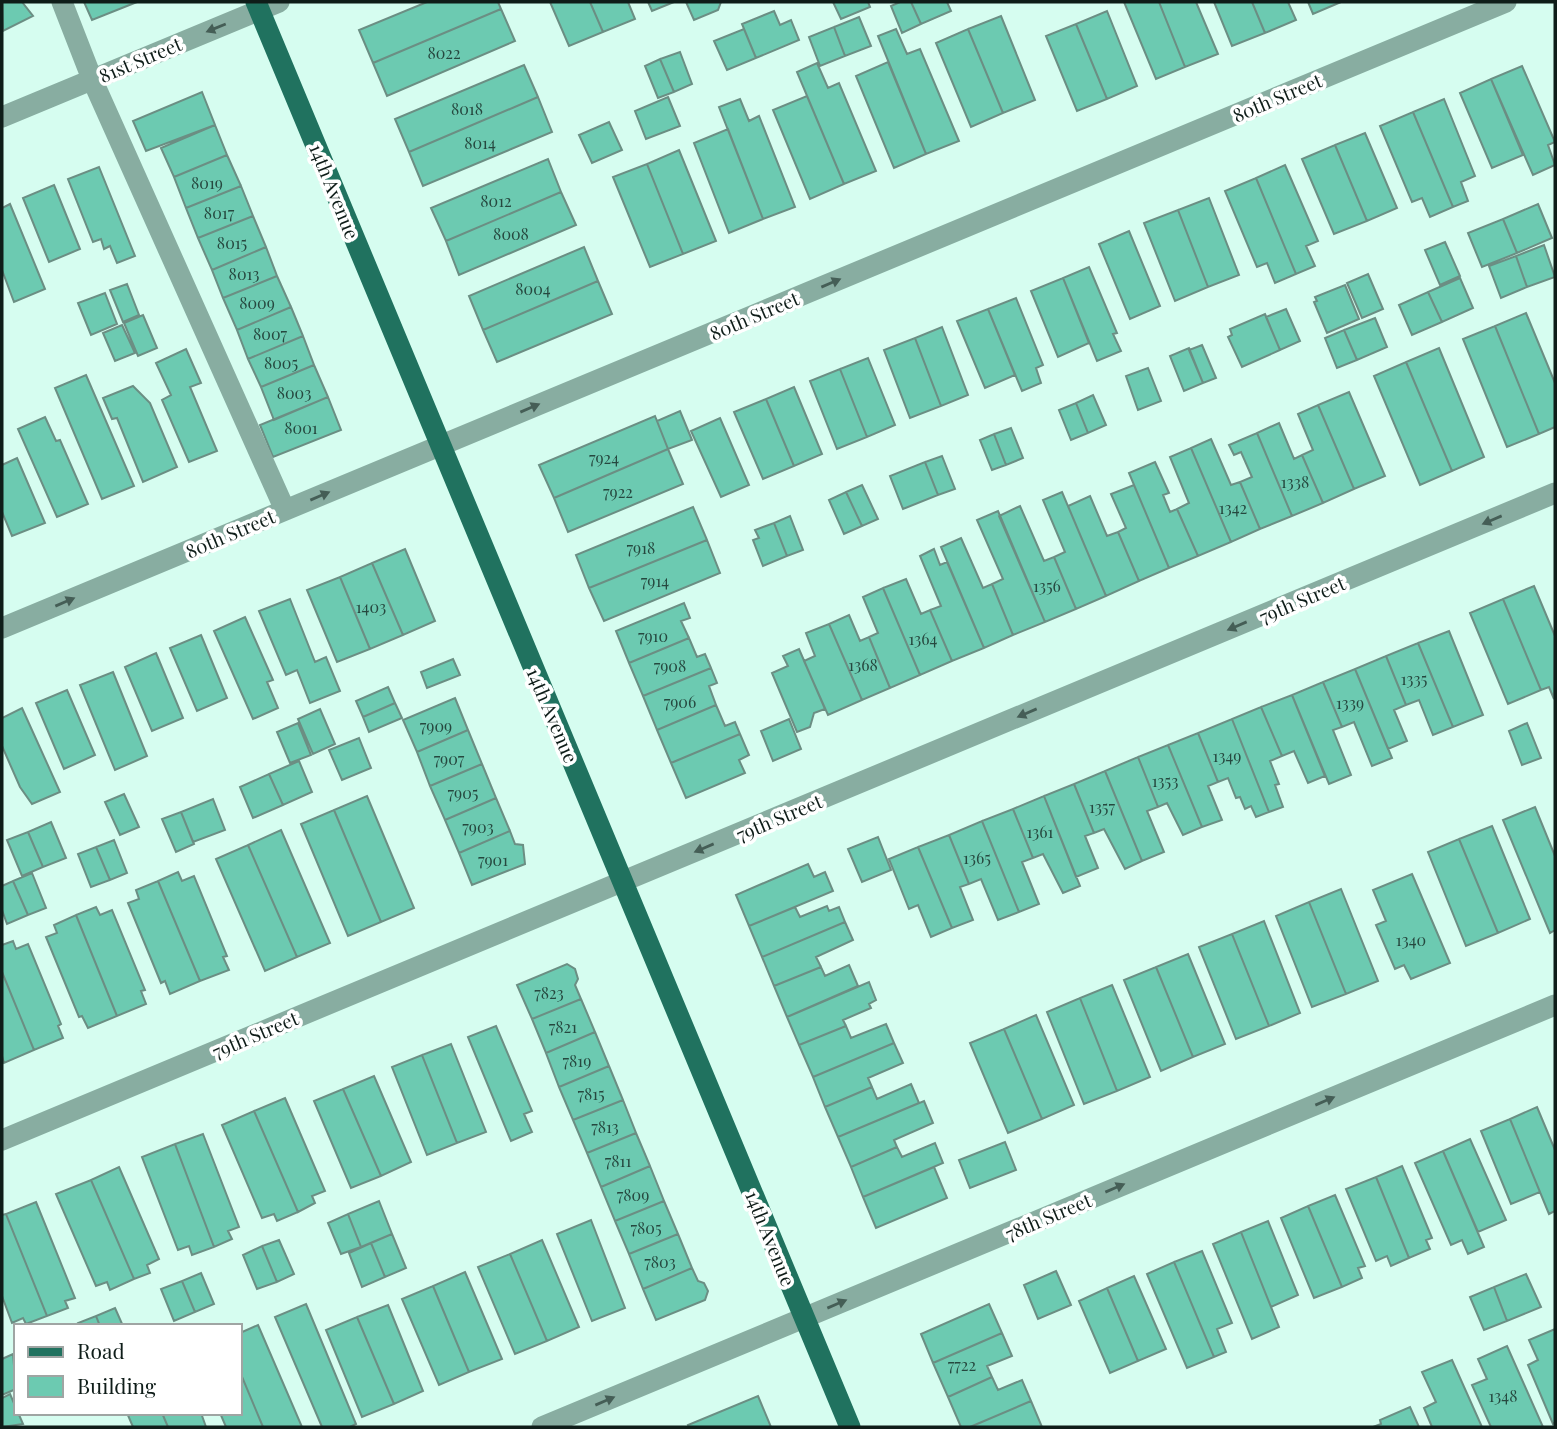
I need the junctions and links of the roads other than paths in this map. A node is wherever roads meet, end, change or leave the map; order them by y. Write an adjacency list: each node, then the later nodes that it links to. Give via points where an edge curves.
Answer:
1 (62, 2): 4 (street)
2 (1506, 2): 6 (street, 80th Street, one-way to 2)
3 (265, 4): 4 (street, 81st Street, one-way to 4); 6 (main road, 14th Avenue)
4 (92, 79): 5 (street, 81st Street); 8 (street)
5 (2, 117)
6 (439, 446): 8 (street, 80th Street, one-way to 6); 10 (main road, 14th Avenue)
7 (1555, 493): 10 (street, 79th Street, one-way to 10)
8 (285, 510): 9 (street, 80th Street, one-way to 8)
9 (2, 628)
10 (623, 881): 12 (street, 79th Street); 13 (main road, 14th Avenue)
11 (1555, 1005): 13 (street, 78th Street, one-way to 11)
12 (2, 1140)
13 (804, 1318): 14 (street, 78th Street, one-way to 13); 15 (main road, 14th Avenue)
14 (542, 1427)
15 (850, 1427)

